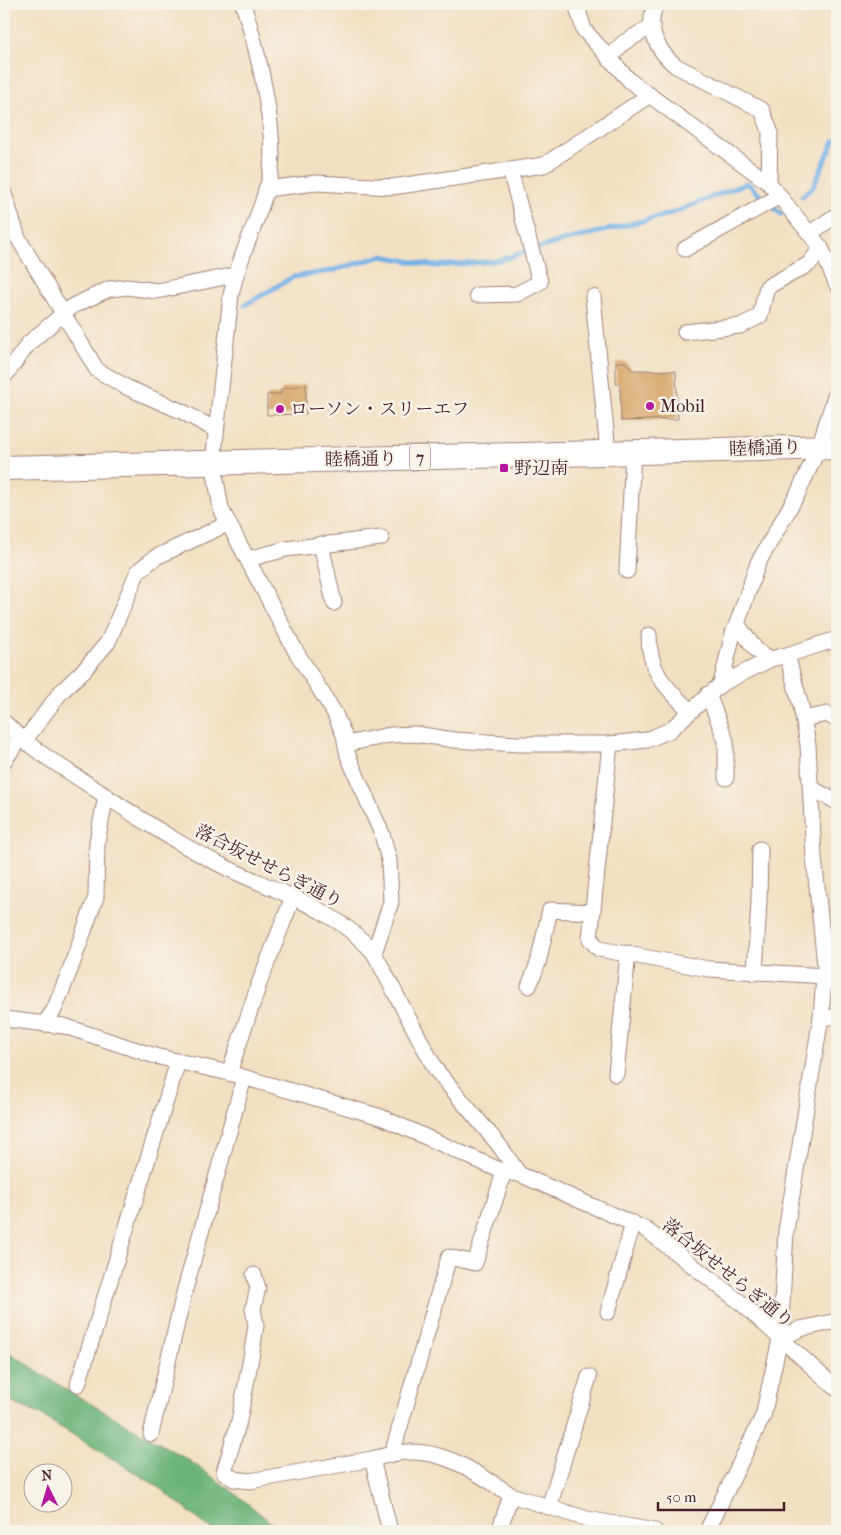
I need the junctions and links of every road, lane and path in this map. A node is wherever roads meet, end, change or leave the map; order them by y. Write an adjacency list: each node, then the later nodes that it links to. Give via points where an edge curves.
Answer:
1 (243, 4): 9 (street, via 255,42 271,140 272,160)
2 (576, 4): 5 (street, via 584,30)
3 (656, 4): 4 (street, via 652,11)
4 (652, 26): 5 (street, via 623,43); 8 (street, via 656,46 676,66 762,110 770,131)
5 (609, 59): 6 (street, via 630,81)
6 (650, 95): 7 (street, via 544,165); 8 (street)
7 (510, 170): 9 (street, via 392,187 316,183); 18 (street, via 540,282 517,294)
8 (769, 183): 11 (street)
9 (266, 189): 16 (street)
10 (4, 194): 20 (street, via 18,238)
11 (778, 197): 13 (street); 15 (street)
12 (837, 215): 13 (street)
13 (810, 233): 14 (street)
14 (821, 248): 17 (street); 21 (street, via 809,264 767,287 760,316 740,326)
15 (685, 249)
16 (235, 275): 20 (street, via 157,291 126,287 109,289); 24 (street, via 230,295)
17 (837, 285)
18 (477, 295)
19 (594, 297): 27 (street)
20 (63, 314): 22 (street, via 29,343); 24 (street, via 98,370)
21 (685, 332)
22 (4, 377)
23 (837, 390): 25 (street)
24 (216, 430): 28 (street)
25 (828, 447): 26 (main road, 睦橋通り / 7); 36 (street, via 758,563)
26 (633, 452): 27 (main road, 睦橋通り / 7); 34 (street)
27 (608, 453): 28 (main road, 睦橋通り / 7)
28 (213, 462): 29 (main road, 睦橋通り / 7); 30 (street, via 221,509)
29 (4, 468)
30 (229, 523): 33 (street); 47 (street, via 156,557 138,571 108,642 60,693 28,736)
31 (381, 538): 32 (street)
32 (321, 544): 33 (street); 35 (street)
33 (248, 559): 48 (street, via 295,650 334,712)
34 (628, 571)
35 (334, 603)
36 (737, 624): 40 (street, via 757,651); 41 (street)
37 (649, 635): 43 (street, via 652,666 661,681)
38 (837, 639): 39 (street)
39 (787, 655): 40 (street); 44 (street)
40 (771, 659): 41 (street)
41 (721, 684): 42 (street)
42 (708, 694): 43 (street); 51 (street, via 726,740)
43 (690, 711): 49 (street, via 660,736)
44 (803, 719): 45 (street, via 827,714); 52 (street)
45 (837, 720)
46 (4, 722): 47 (street, 落合坂せせらぎ通り)
47 (21, 740): 50 (street); 53 (street, 落合坂せせらぎ通り)
48 (346, 744): 49 (street, via 390,735 415,734 484,743); 58 (street, via 389,860 391,902)
49 (610, 744): 57 (street)
50 (4, 761)
51 (726, 778)
52 (811, 788): 54 (street); 61 (street)
53 (106, 796): 56 (street, 落合坂せせらぎ通り, via 223,866); 66 (street, via 97,842 96,896 54,1010)
54 (837, 802)
55 (760, 849): 60 (street)
56 (294, 897): 58 (street, 落合坂せせらぎ通り, via 341,924); 69 (street, via 260,981)
57 (593, 912): 59 (street, via 590,939 599,949); 62 (street, via 550,910 538,963)
58 (374, 953): 70 (street, 落合坂せせらぎ通り, via 436,1070 499,1145)
59 (628, 953): 60 (street, via 709,969); 68 (street)
60 (755, 973): 61 (street)
61 (825, 976): 63 (street)
62 (529, 986)
63 (821, 1016): 64 (street); 75 (street, via 786,1231)
64 (837, 1017)
65 (4, 1019): 66 (street)
66 (44, 1024): 67 (street, via 64,1026)
67 (178, 1062): 69 (street); 77 (street)
68 (616, 1074)
69 (237, 1076): 70 (street, via 381,1117); 79 (street)
70 (511, 1173): 71 (street, 落合坂せせらぎ通り); 80 (street, via 475,1263 449,1257)
71 (633, 1223): 73 (street); 75 (street, 落合坂せせらぎ通り, via 702,1271)
72 (254, 1275): 81 (street, via 258,1288 253,1309 256,1325 251,1358 239,1421 224,1472 234,1479 250,1481)
73 (608, 1312)
74 (837, 1320): 75 (street, via 800,1329)
75 (780, 1339): 78 (street, 落合坂せせらぎ通り); 87 (street, via 763,1416)
76 (589, 1377): 83 (street)
77 (78, 1384)
78 (837, 1390)
79 (151, 1434)
80 (392, 1454): 81 (street); 82 (street, via 408,1451 445,1457 464,1465)
81 (372, 1459): 84 (street)
82 (511, 1495): 83 (street); 85 (street)
83 (550, 1507): 86 (street, via 587,1519)
84 (390, 1531)
85 (499, 1531)
86 (655, 1531)
87 (707, 1531)

